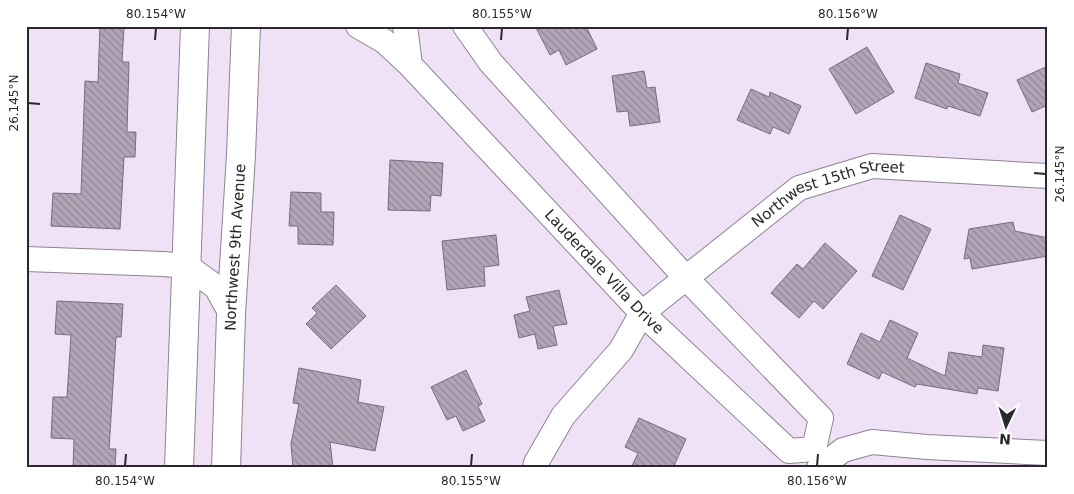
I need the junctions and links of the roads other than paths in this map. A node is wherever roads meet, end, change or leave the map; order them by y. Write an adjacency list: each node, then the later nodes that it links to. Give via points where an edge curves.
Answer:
1 (195, 26): 9 (main road)
2 (246, 26): 12 (main road, Northwest 9th Avenue)
3 (358, 26): 6 (street, Lauderdale Villa Drive, via 384,41)
4 (405, 26): 6 (street)
5 (465, 26): 10 (street, via 491,63)
6 (410, 65): 11 (street, Lauderdale Villa Drive)
7 (1048, 176): 10 (street, Northwest 15th Street, via 872,166 799,188)
8 (26, 259): 9 (street)
9 (187, 266): 12 (street, via 216,287); 15 (main road)
10 (686, 278): 11 (street, Northwest 15th Street); 14 (street, via 820,418)
11 (642, 313): 14 (street, Lauderdale Villa Drive, via 790,451); 17 (street, via 621,350 564,416)
12 (232, 314): 16 (main road, Northwest 9th Avenue)
13 (1048, 453): 14 (street, via 872,442)
14 (819, 460)
15 (179, 468)
16 (226, 468)
17 (535, 468)

